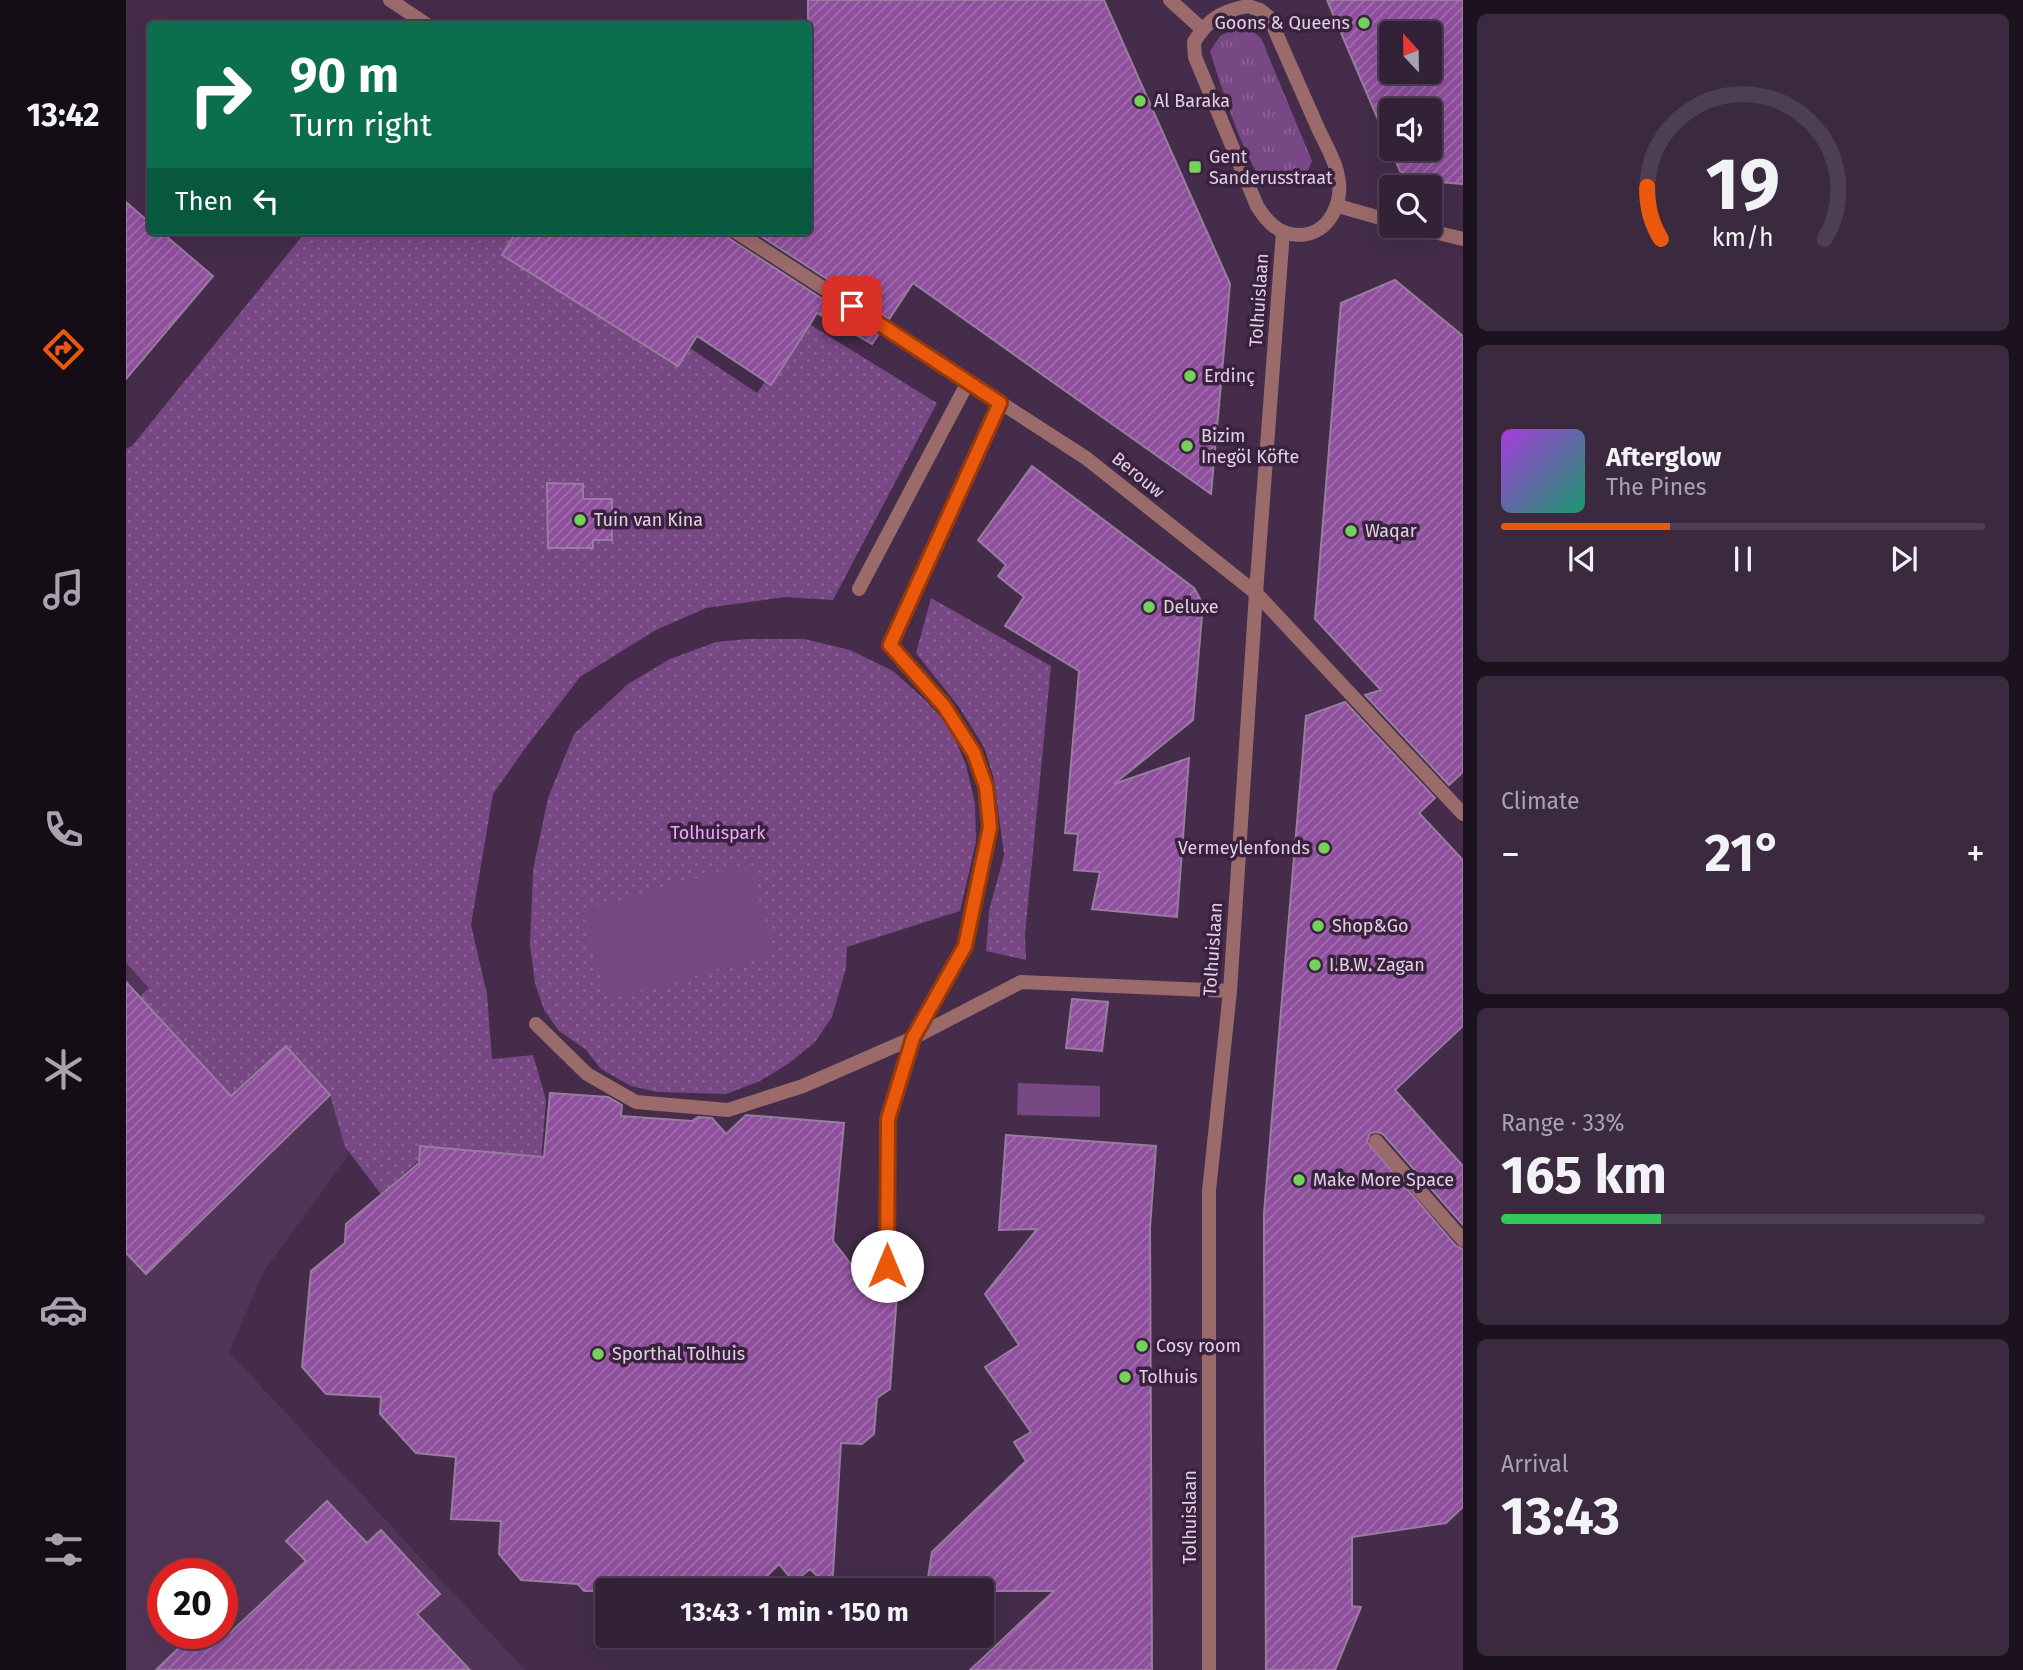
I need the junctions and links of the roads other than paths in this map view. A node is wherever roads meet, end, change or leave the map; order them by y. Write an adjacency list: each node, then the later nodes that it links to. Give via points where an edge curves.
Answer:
1 (390, 0): 4 (street)
2 (1170, 0): 5 (street)
3 (1248, 3): 5 (street, via 1214,16); 6 (street, via 1269,17 1339,177)
4 (422, 21)
5 (1202, 29): 8 (street, Tolhuislaan, via 1194,42 1195,57 1257,206 1268,223)
6 (1338, 206): 7 (street); 8 (street, Tolhuislaan, via 1319,228 1301,235)
7 (1379, 218)
8 (1283, 232): 15 (street, Tolhuislaan)
9 (741, 235): 12 (street, Berouw)
10 (1442, 235): 11 (street)
11 (1463, 240)
12 (968, 382): 13 (street, Berouw); 14 (street)
13 (1000, 403): 15 (street, Berouw, via 1086,458); 19 (street, via 890,645 944,706 974,753 986,787 990,827 965,946)
14 (859, 589)
15 (1256, 593): 16 (street, Berouw); 17 (street, Tolhuislaan)
16 (1463, 814)
17 (1230, 991): 19 (street, via 1021,982); 23 (street, Tolhuislaan, via 1209,1191)
18 (536, 1024): 19 (street, via 587,1074 636,1102 728,1110 803,1086)
19 (913, 1038): 22 (street, via 888,1119)
20 (1376, 1141): 21 (street)
21 (1463, 1240)
22 (887, 1266)
23 (1209, 1670)

